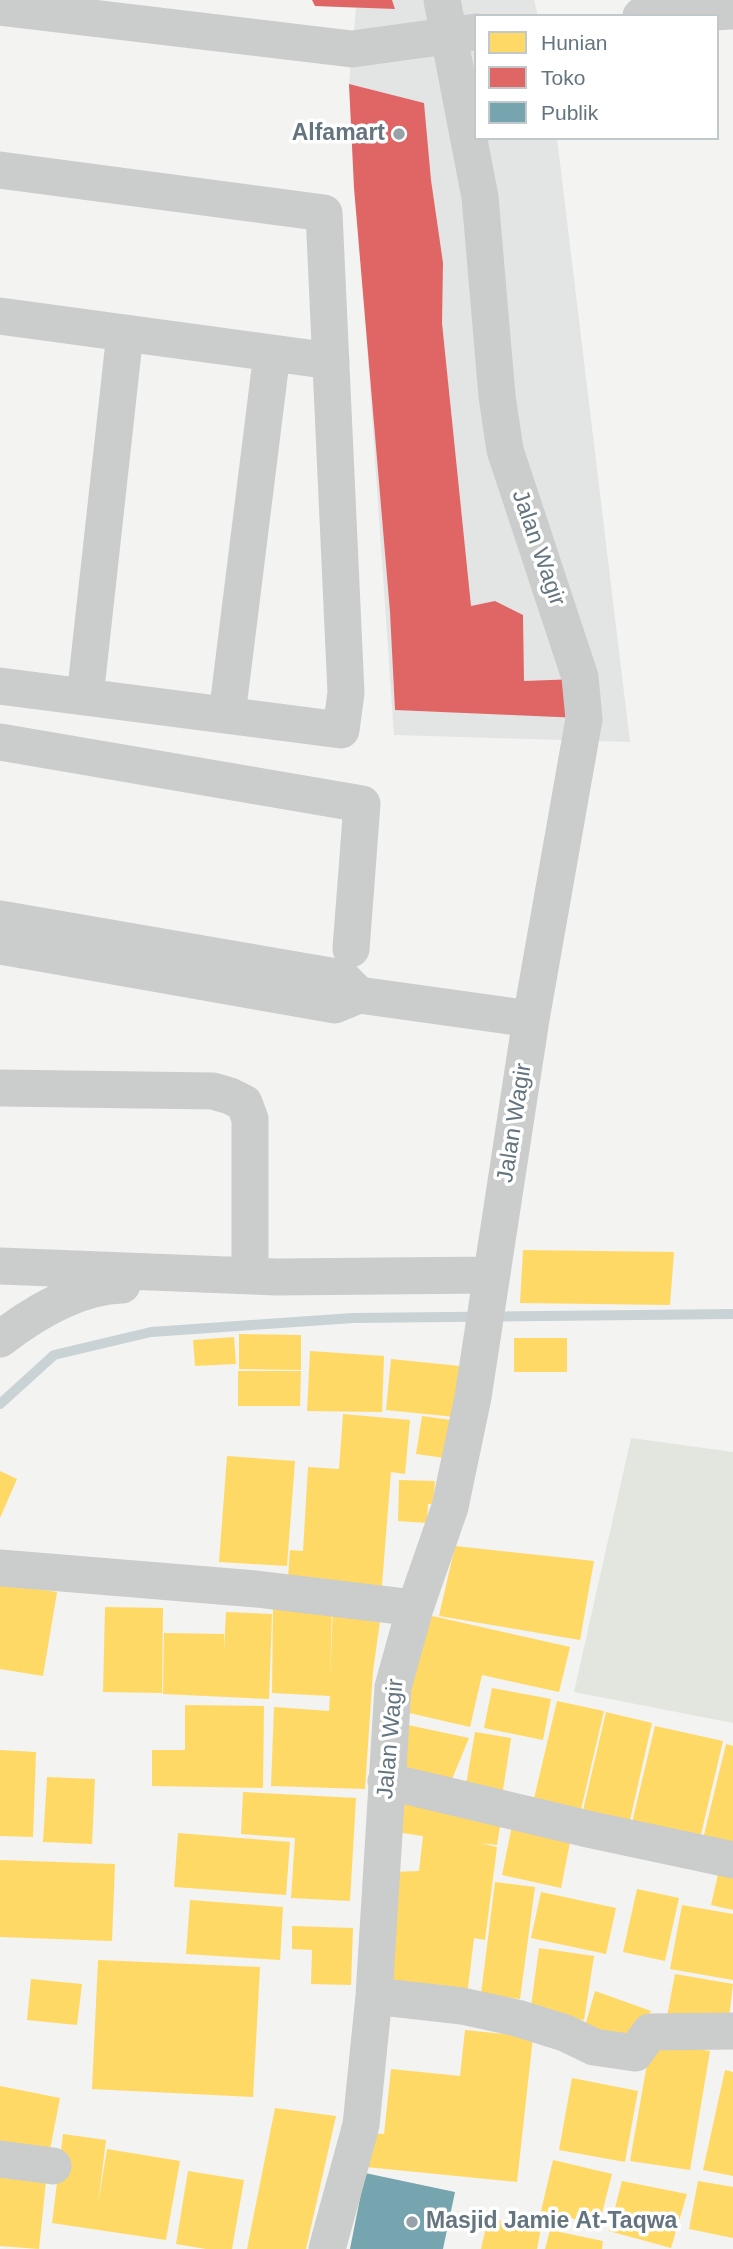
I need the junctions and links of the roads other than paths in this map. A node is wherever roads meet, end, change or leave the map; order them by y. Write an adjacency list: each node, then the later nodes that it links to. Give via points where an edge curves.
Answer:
1 (442, 0): 5 (street, Jalan Wagir)
2 (0, 7): 5 (street, via 352,49)
3 (733, 11): 4 (street)
4 (678, 14)
5 (463, 35): 7 (street, Jalan Wagir)
6 (474, 140): 21 (street, Jalan Wagir, via 505,450 580,677 584,719)
7 (474, 140)
8 (0, 170): 12 (street, via 324,213)
9 (0, 316): 10 (street)
10 (125, 333): 11 (street); 14 (street)
11 (272, 353): 12 (street); 15 (street)
12 (331, 361): 15 (street, via 346,693 341,730)
13 (0, 686): 14 (street)
14 (85, 697): 15 (street)
15 (228, 715)
16 (0, 742): 19 (street, via 362,804)
17 (0, 919): 20 (street, via 342,978)
18 (0, 946): 20 (street, via 335,1006)
19 (351, 949)
20 (359, 995): 21 (street)
21 (531, 1019): 25 (street, Jalan Wagir)
22 (0, 1088): 24 (street, via 213,1091 244,1103 250,1119)
23 (0, 1266): 24 (street)
24 (263, 1276): 25 (street); 26 (street, via 239,1281 114,1285 69,1298)
25 (490, 1282): 28 (street, Jalan Wagir, via 450,1507)
26 (0, 1339)
27 (0, 1568): 28 (street, via 256,1589)
28 (415, 1608): 29 (street, Jalan Wagir, via 393,1687)
29 (386, 1781): 30 (street); 31 (street, Jalan Wagir)
30 (733, 1860)
31 (374, 1996): 32 (street, via 490,2012 565,2033 594,2047 635,2053 650,2032); 35 (street, Jalan Wagir, via 361,2125)
32 (733, 2031)
33 (0, 2159): 34 (street)
34 (53, 2166)
35 (327, 2249)

